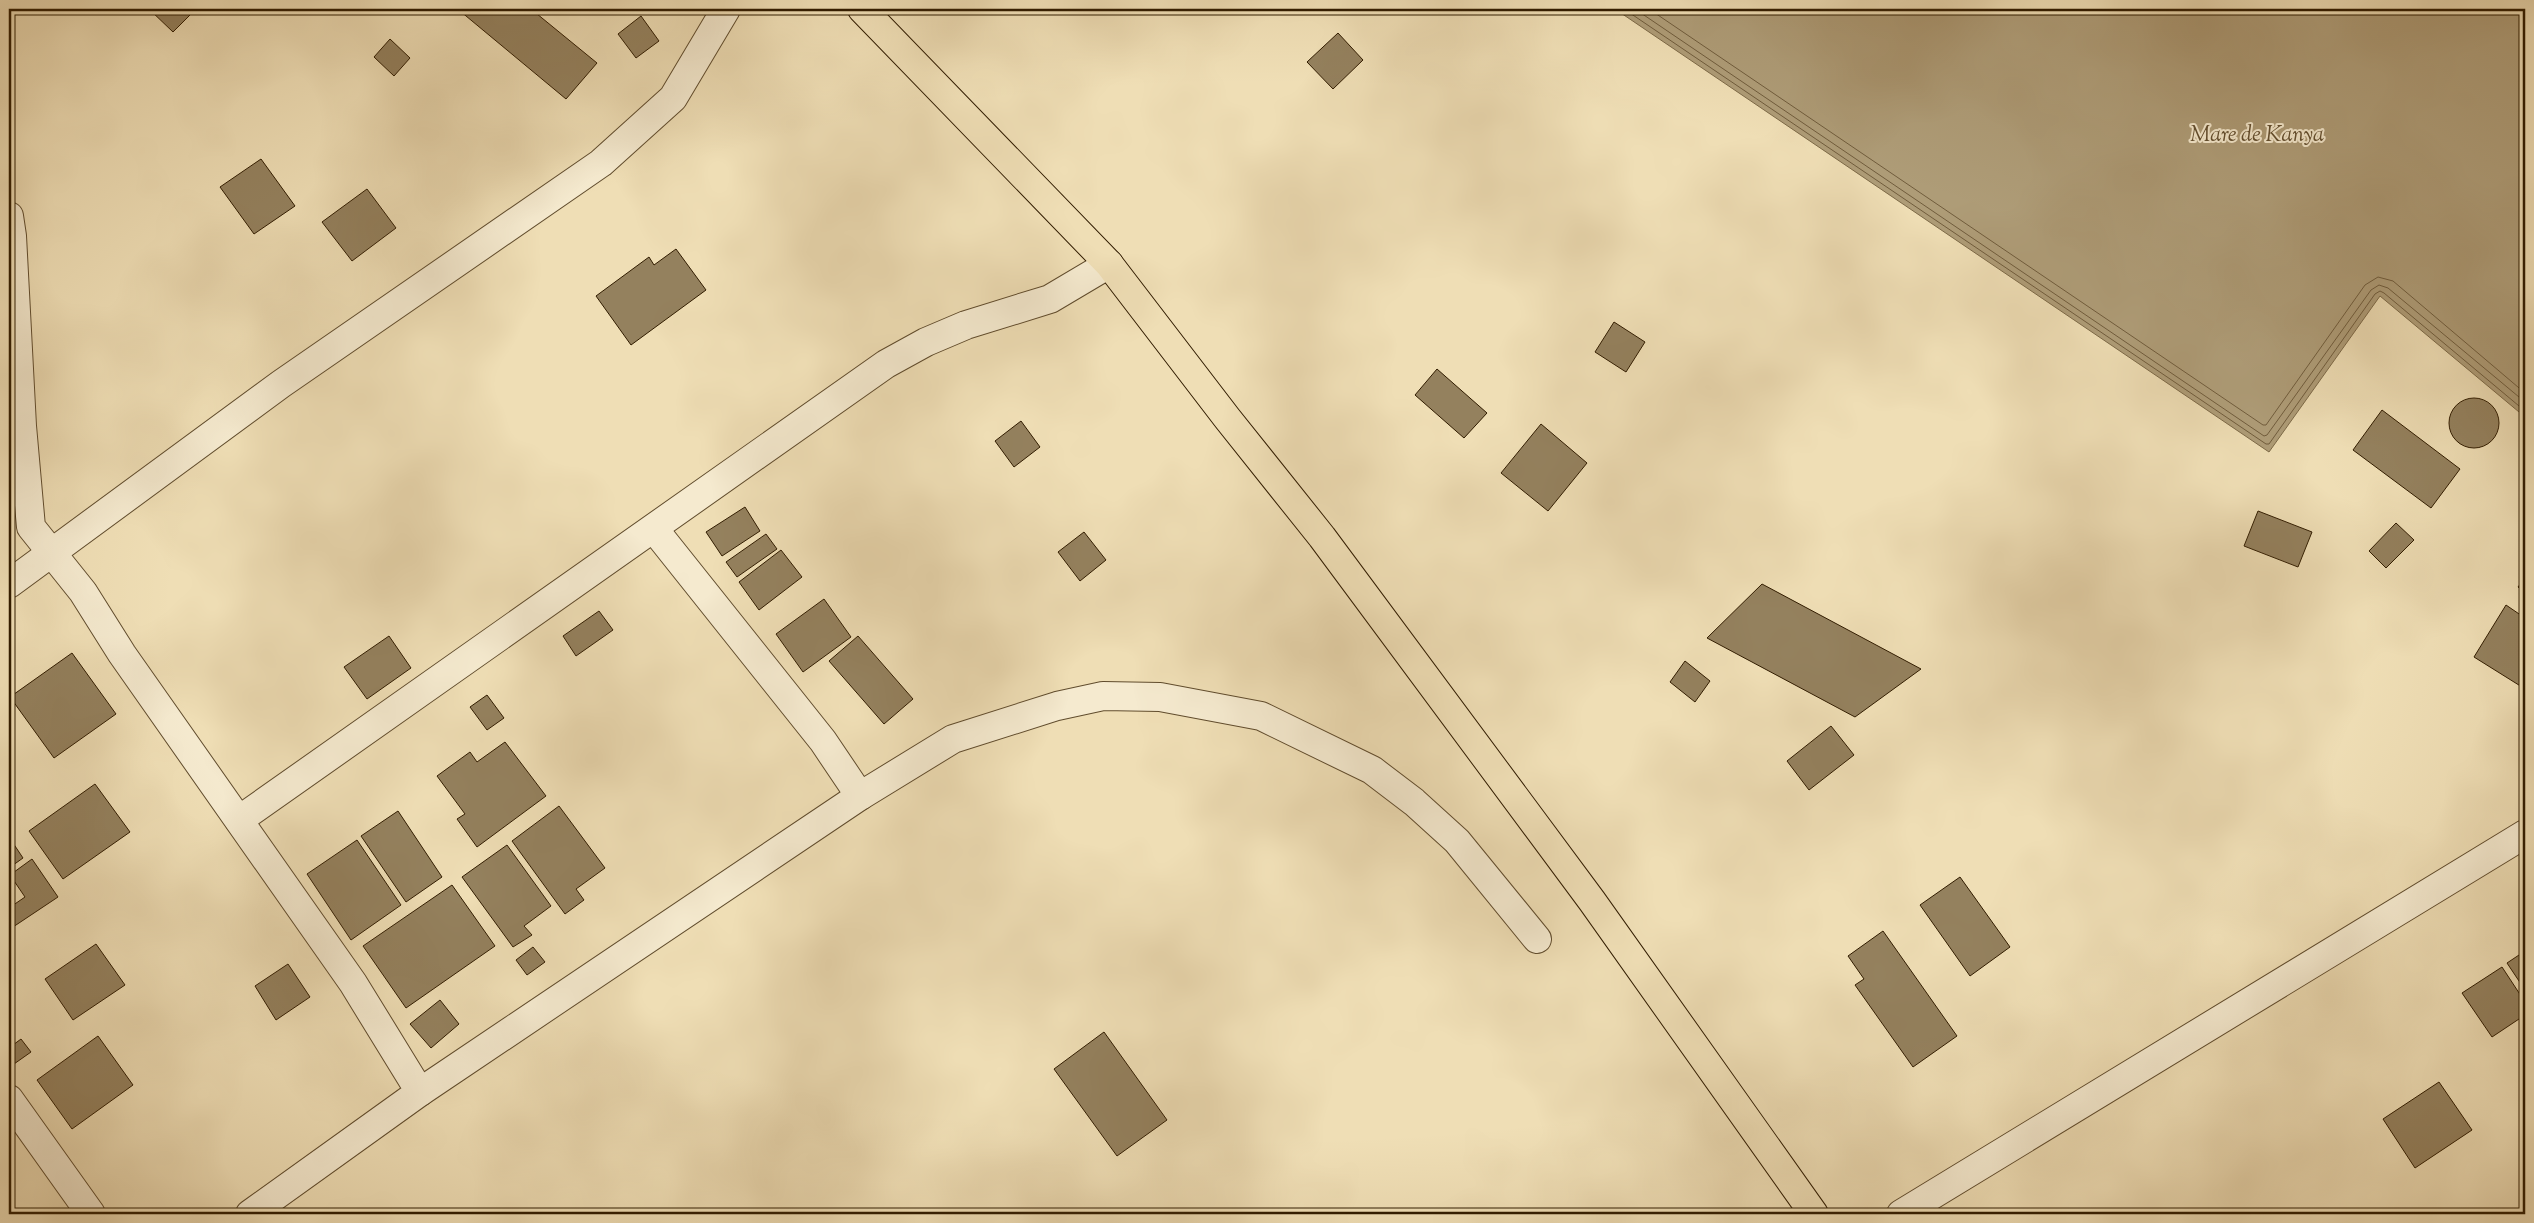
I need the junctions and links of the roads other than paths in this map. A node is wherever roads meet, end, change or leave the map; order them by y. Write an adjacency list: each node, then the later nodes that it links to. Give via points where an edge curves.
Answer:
1 (726, 9): 6 (street, via 673,98 601,163 281,384)
2 (862, 9): 4 (highway)
3 (9, 216): 6 (street, via 31,527)
4 (1109, 264): 5 (street, via 1050,299 966,325 886,364); 16 (highway, via 1322,537 1592,901)
5 (654, 529): 8 (street, via 823,741); 9 (street)
6 (51, 554): 7 (street); 9 (street, via 83,592 122,654)
7 (9, 584)
8 (860, 796): 11 (street, via 953,740 1057,706 1104,696 1160,696 1261,716 1372,770 1414,802 1457,841); 12 (street)
9 (240, 820): 12 (street, via 353,983)
10 (2525, 834): 17 (street)
11 (1536, 939)
12 (420, 1092): 15 (street)
13 (9, 1099): 14 (street)
14 (91, 1214)
15 (250, 1214)
16 (1814, 1214)
17 (1901, 1214)

